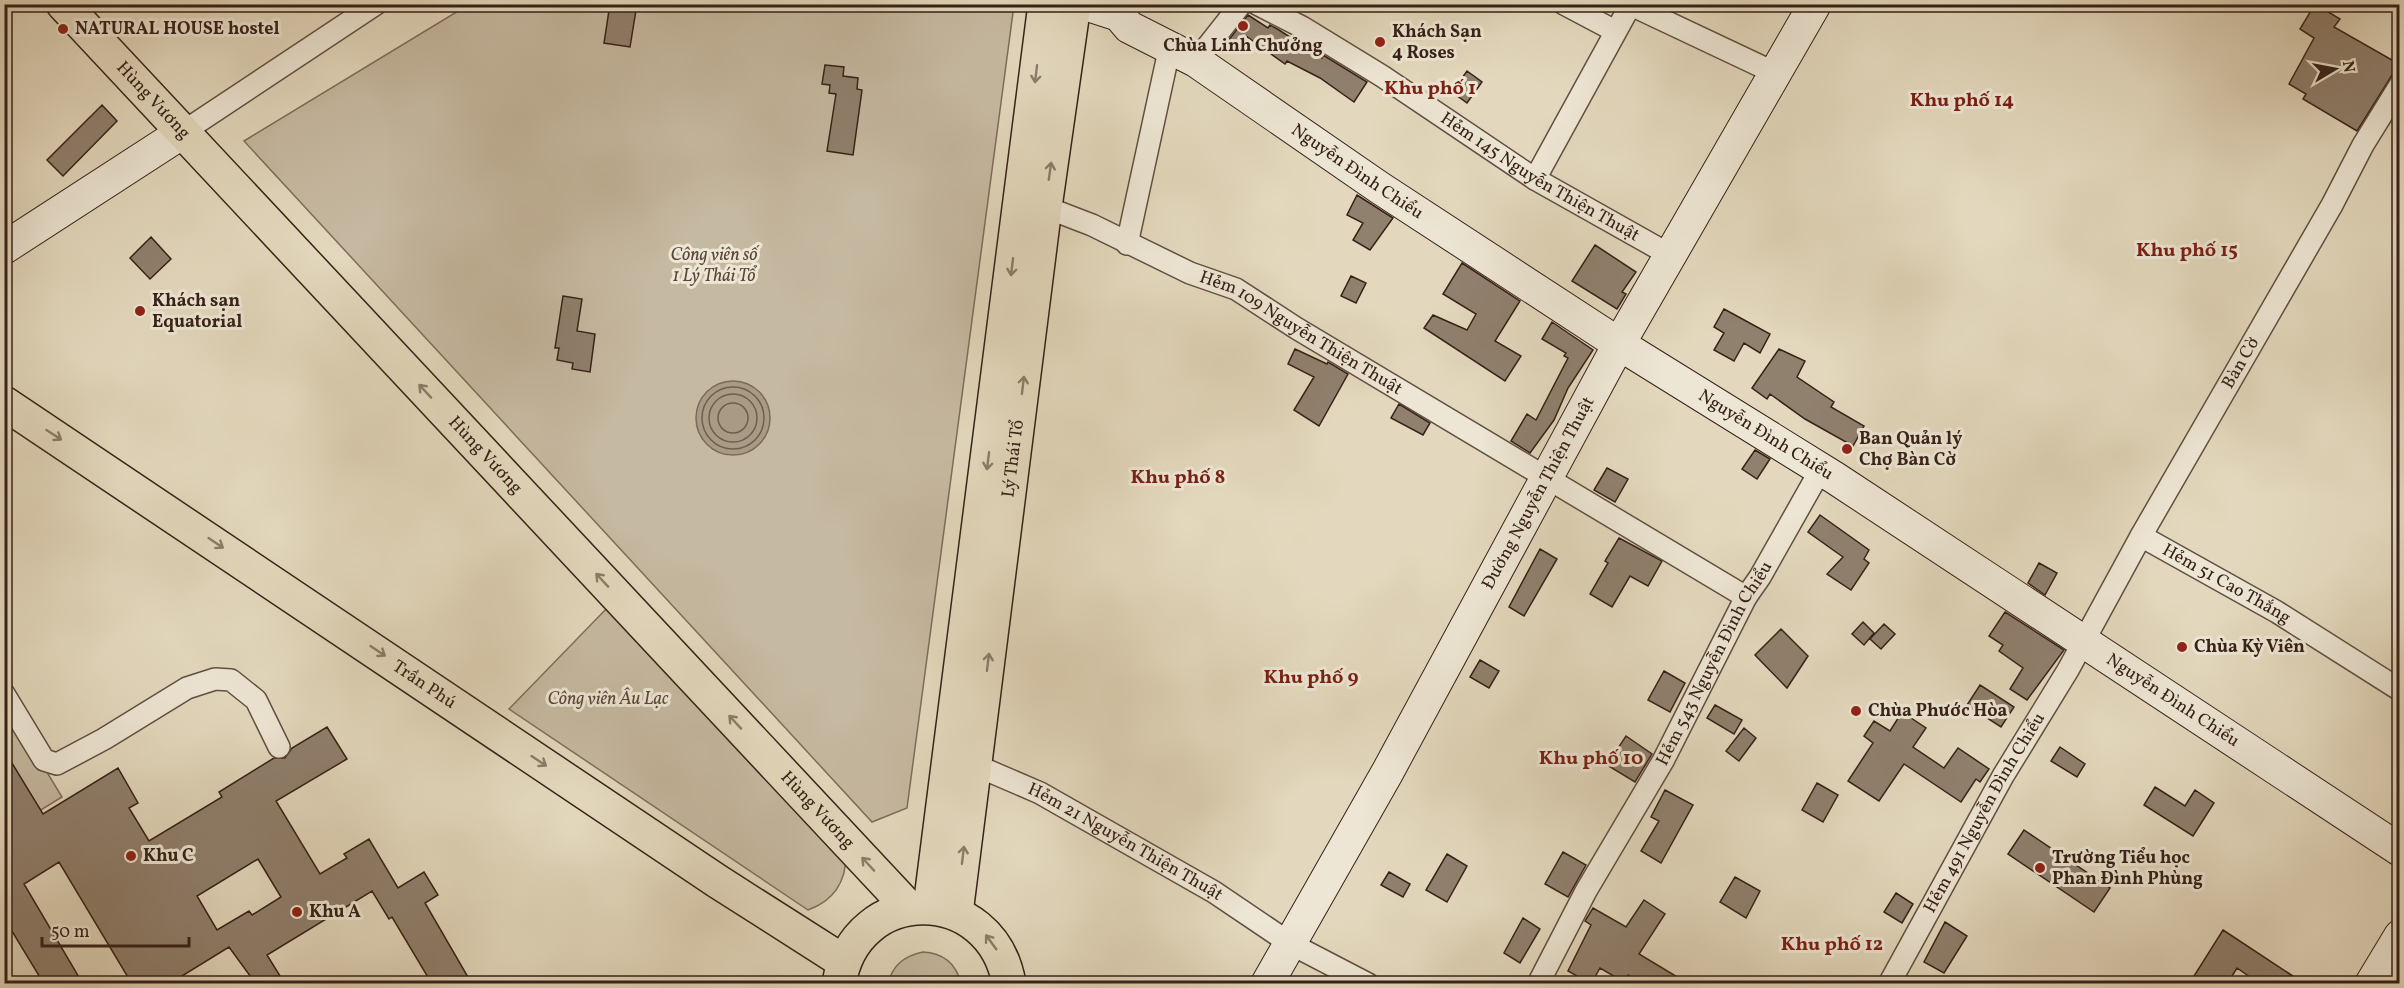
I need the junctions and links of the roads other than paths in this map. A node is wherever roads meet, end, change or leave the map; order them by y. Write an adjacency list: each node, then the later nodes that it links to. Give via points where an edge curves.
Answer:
1 (63, 4): 13 (main road, Hùng Vương)
2 (376, 4): 13 (street)
3 (1241, 4): 10 (street)
4 (1257, 4): 14 (street, Hẻm 145 Nguyễn Thiện Thuật, via 1382,76)
5 (1564, 4): 9 (street)
6 (1815, 4): 11 (main road, Đường Nguyễn Thiện Thuật)
7 (1631, 5): 9 (street); 11 (street)
8 (1064, 10): 10 (main road, Nguyễn Đình Chiểu, via 1116,31 1130,27); 15 (main road, Lý Thái Tổ, one-way to 8); 29 (main road, Lý Thái Tổ, one-way to 29)
9 (1615, 31): 14 (street)
10 (1183, 53): 16 (street); 19 (main road, Nguyễn Đình Chiểu)
11 (1775, 73): 18 (main road, Đường Nguyễn Thiện Thuật)
12 (2400, 85): 23 (street, Bàn Cờ)
13 (183, 132): 17 (main road); 31 (main road, Hùng Vương, one-way to 13)
14 (1535, 179): 18 (street, Hẻm 145 Nguyễn Thiện Thuật)
15 (1045, 207): 16 (street, Hẻm 109 Nguyễn Thiện Thuật); 29 (main road, Lý Thái Tổ, one-way to 15)
16 (1127, 244): 22 (street, Hẻm 109 Nguyễn Thiện Thuật, via 1236,289)
17 (4, 248)
18 (1670, 255): 19 (main road, Đường Nguyễn Thiện Thuật)
19 (1619, 344): 21 (main road, Nguyễn Đình Chiểu); 22 (main road, Đường Nguyễn Thiện Thuật)
20 (4, 403): 34 (main road, Trần Phú, one-way to 34, via 717,881)
21 (1821, 470): 24 (street, Hẻm 543 Nguyễn Ðình Chiểu); 25 (main road, Nguyễn Đình Chiểu)
22 (1546, 479): 24 (street, Hẻm 109 Nguyễn Thiện Thuật); 33 (main road, Đường Nguyễn Thiện Thuật)
23 (2141, 536): 25 (street, Bàn Cờ); 26 (street, Hẻm 51 Cao Thắng, via 2277,612)
24 (1746, 597): 38 (street, Hẻm 543 Nguyễn Ðình Chiểu, via 1663,761 1586,891)
25 (2083, 642): 30 (main road, Nguyễn Đình Chiểu); 39 (street, Hẻm 491 Nguyễn Ðình Chiểu, via 2003,776)
26 (2400, 690)
27 (4, 694): 28 (street, via 44,760 57,764 104,740 187,688 216,679 231,680 256,700)
28 (279, 747)
29 (963, 764): 31 (main road, Lý Thái Tổ); 33 (street, Hẻm 21 Nguyễn Thiện Thuật, via 1049,798 1214,892)
30 (2400, 850)
31 (932, 909): 34 (main road, via 874,923 852,947); 35 (main road, Hùng Vương, one-way to 31, via 996,948 985,933)
32 (2400, 936): 40 (main road)
33 (1291, 944): 36 (main road, Đường Nguyễn Thiện Thuật); 37 (street, Hẻm 21 Nguyễn Thiện Thuật)
34 (842, 973)
35 (1009, 984)
36 (1267, 984)
37 (1368, 984)
38 (1538, 984)
39 (1889, 984)
40 (2371, 984)

